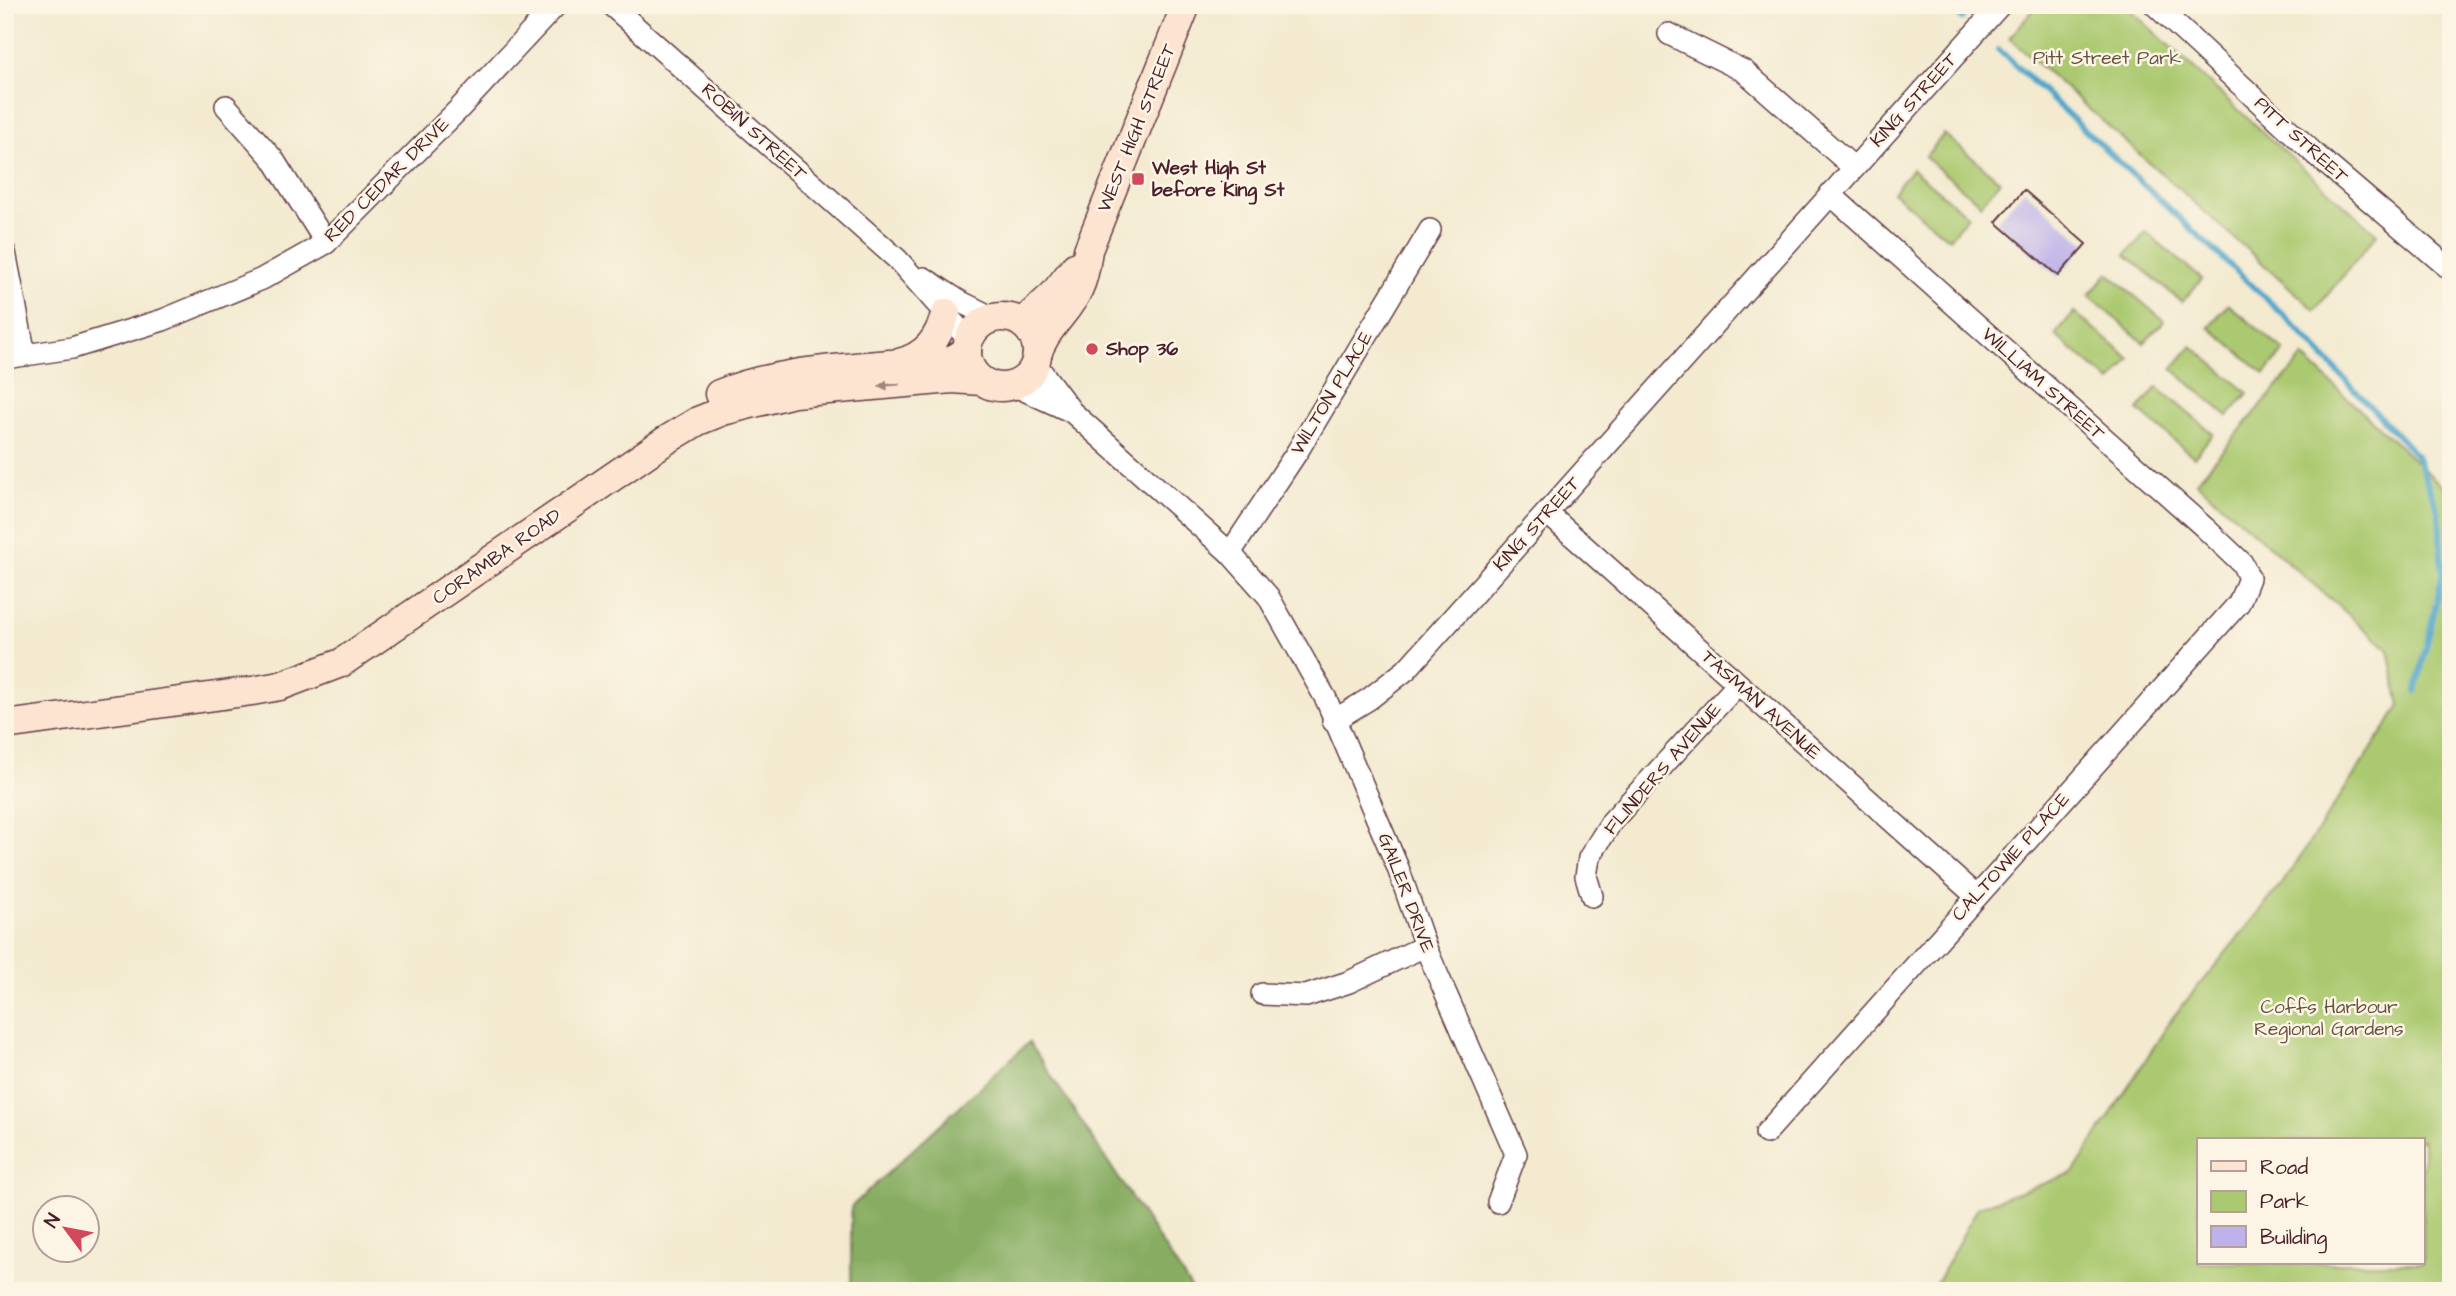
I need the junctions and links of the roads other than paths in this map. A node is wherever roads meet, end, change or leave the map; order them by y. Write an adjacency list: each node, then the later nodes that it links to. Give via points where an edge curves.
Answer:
1 (556, 5): 11 (street, RED CEDAR DRIVE)
2 (611, 5): 14 (street, ROBIN STREET)
3 (1186, 5): 12 (main road, WEST HIGH STREET)
4 (2000, 5): 8 (street, KING STREET)
5 (2155, 5): 15 (street, PITT STREET, via 2316,155)
6 (1669, 34): 8 (street, via 1744,71)
7 (226, 106): 11 (street, via 273,159)
8 (1853, 167): 9 (street, KING STREET)
9 (1830, 194): 26 (street, KING STREET); 28 (street, WILLIAM STREET, via 2206,528 2242,563)
10 (1430, 230): 27 (street, WILTON PLACE, via 1297,452)
11 (326, 243): 20 (street, RED CEDAR DRIVE, via 262,279 163,320 72,348)
12 (1088, 250): 18 (main road, WEST HIGH STREET, via 1053,295); 21 (main road, WEST HIGH STREET, via 1079,290 1040,343)
13 (5, 252): 20 (street, RED CEDAR DRIVE)
14 (897, 259): 16 (street, ROBIN STREET); 17 (street, ROBIN STREET)
15 (2451, 270)
16 (946, 313): 19 (street, ROBIN STREET); 22 (main road, via 940,332 926,351)
17 (993, 318): 18 (main road); 19 (main road, via 975,330)
18 (1022, 323): 21 (main road, via 1034,337)
19 (968, 345): 22 (main road, CORAMBA ROAD, via 939,365); 23 (main road, via 968,362)
20 (15, 356)
21 (1036, 359): 24 (main road, via 1023,380); 25 (street)
22 (899, 363): 30 (main road, CORAMBA ROAD, via 759,381 687,408 322,653 257,673)
23 (982, 381): 24 (main road); 32 (main road, CORAMBA ROAD, one-way to 32, via 952,379 794,393 723,411 665,441 341,663 280,686)
24 (1013, 385): 25 (street)
25 (1072, 412): 27 (street)
26 (1547, 513): 29 (street, TASMAN AVENUE); 31 (street, KING STREET, via 1406,670)
27 (1230, 553): 31 (street, via 1268,596 1326,699)
28 (2249, 578): 34 (street, CALTOWIE PLACE, via 2239,603)
29 (1737, 685): 33 (street, FLINDERS AVENUE, via 1612,821 1589,858 1586,876); 34 (street, TASMAN AVENUE)
30 (5, 707)
31 (1333, 721): 35 (street, GAILER DRIVE, via 1398,868)
32 (5, 725)
33 (1592, 896)
34 (1976, 896): 37 (street, CALTOWIE PLACE)
35 (1425, 946): 36 (street, via 1349,982 1306,996); 38 (street, GAILER DRIVE, via 1516,1154)
36 (1262, 994)
37 (1766, 1133)
38 (1498, 1202)

